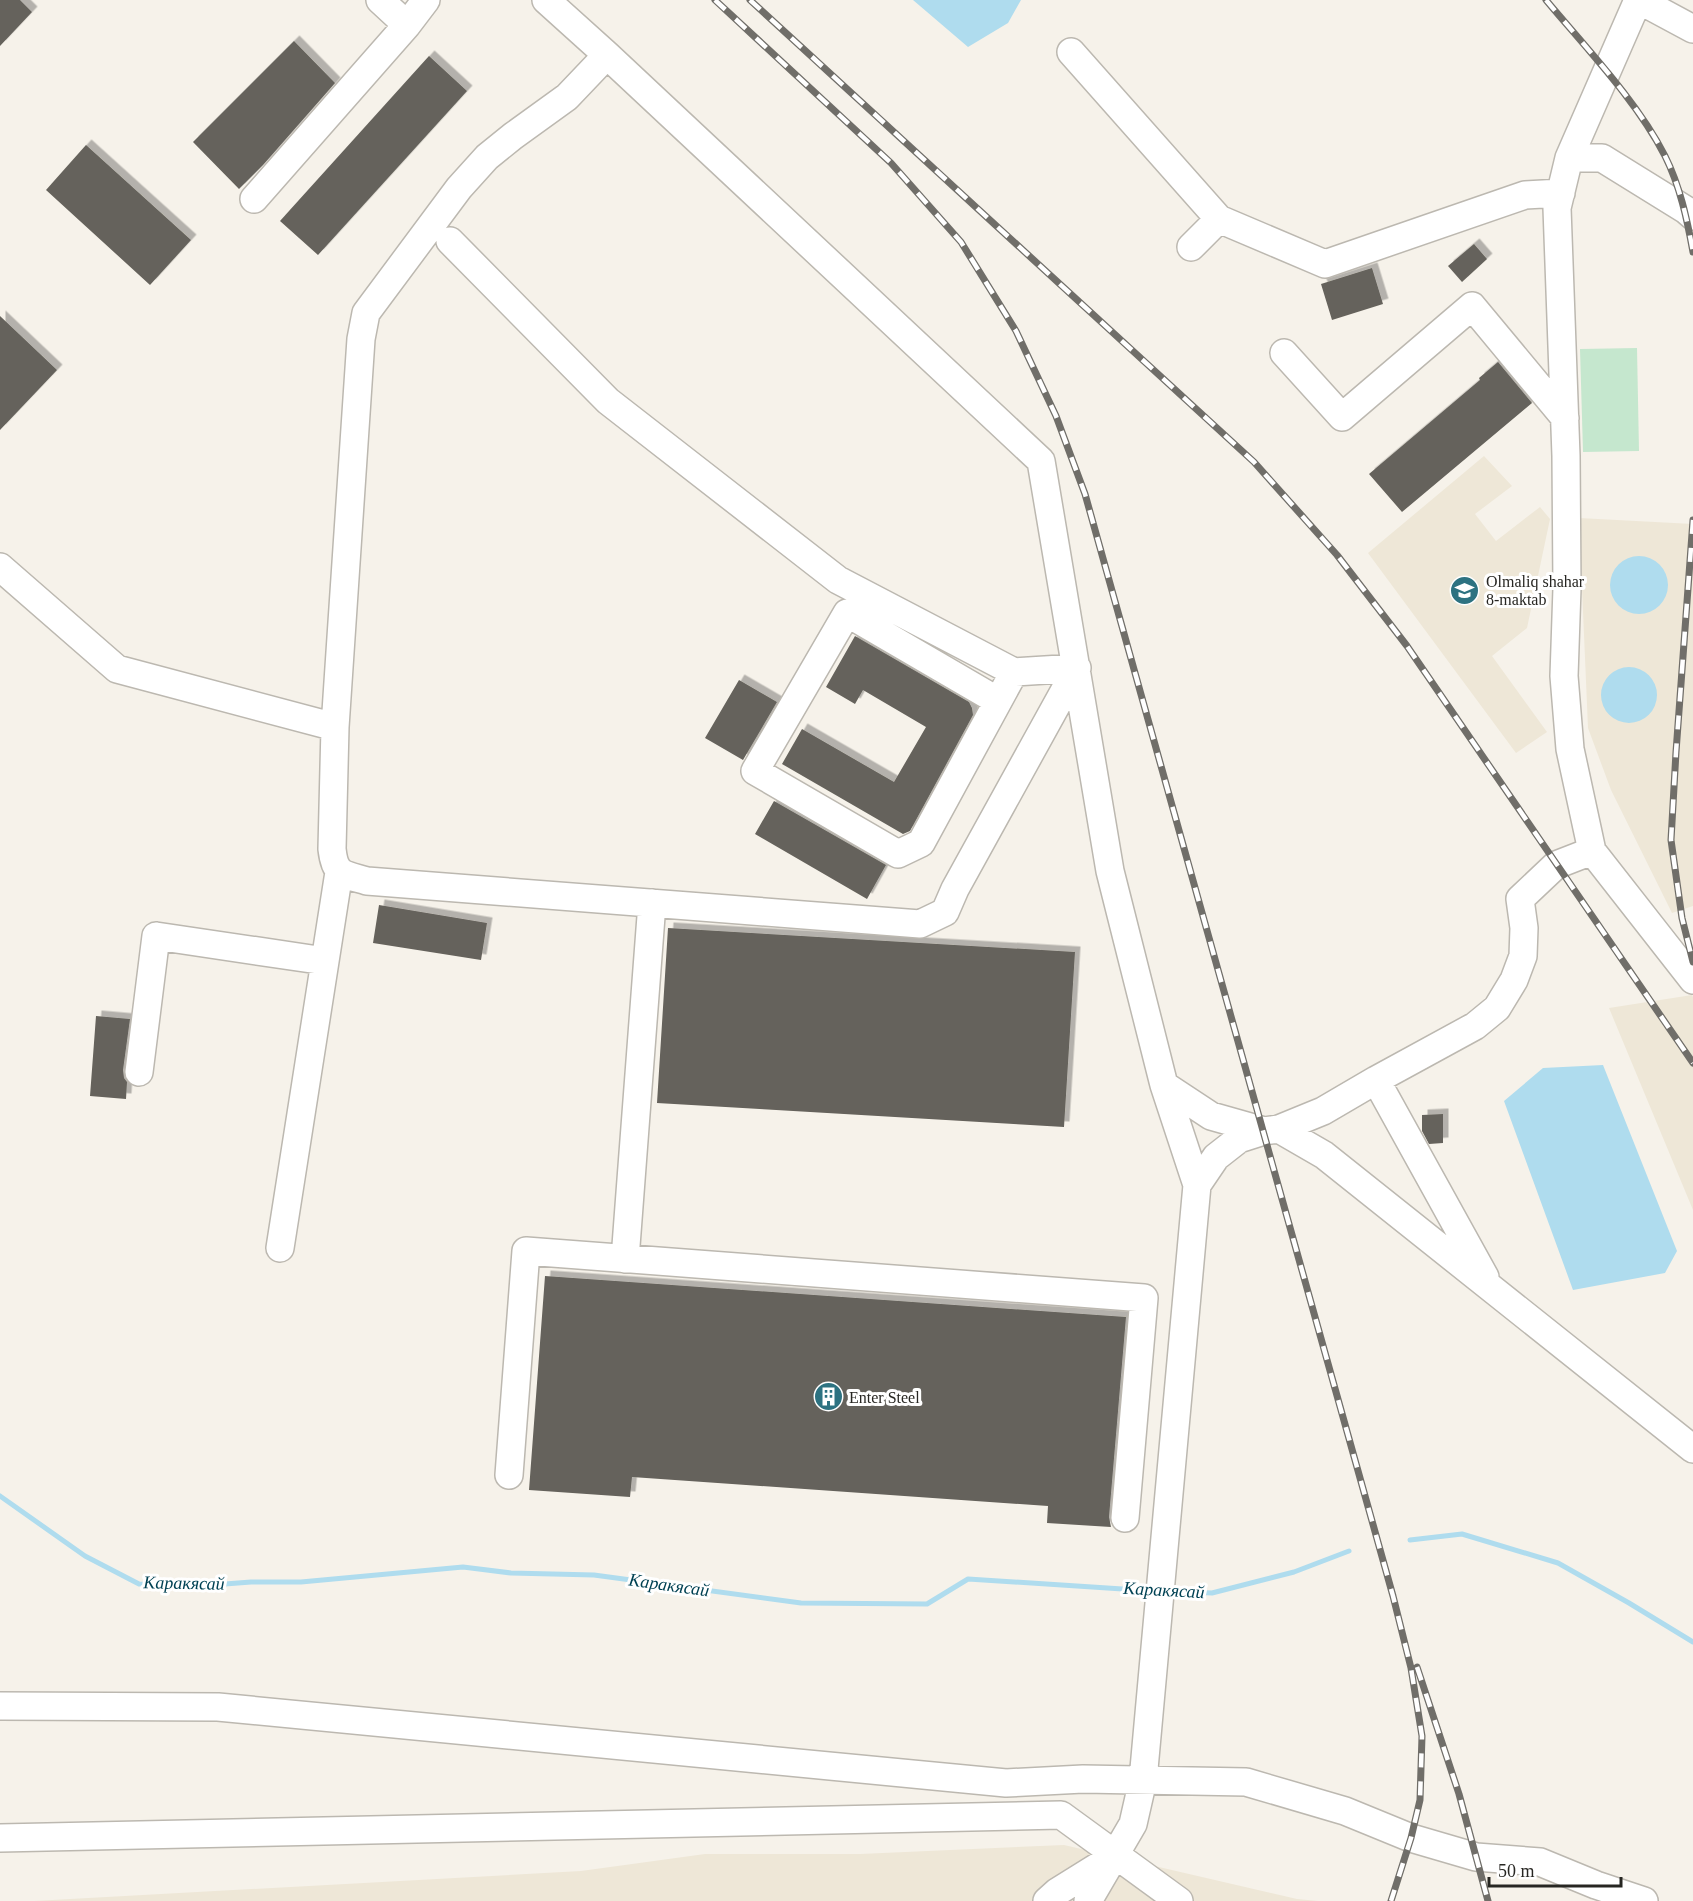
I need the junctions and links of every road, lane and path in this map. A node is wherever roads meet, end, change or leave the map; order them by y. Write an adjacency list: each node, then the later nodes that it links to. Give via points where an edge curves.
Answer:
1 (380, 0): 5 (street)
2 (426, 0): 5 (street)
3 (546, 0): 8 (street)
4 (1639, 0): 6 (street); 9 (street)
5 (407, 25): 11 (street)
6 (1693, 29)
7 (1071, 52): 13 (street)
8 (607, 55): 19 (street, via 1041,461); 22 (street, via 567,97 487,157 459,188 366,313 361,339)
9 (1569, 158): 10 (street); 12 (street, via 1602,158)
10 (1560, 193): 13 (street, via 1525,195 1325,264); 17 (street, via 1557,208)
11 (254, 199)
12 (1693, 216)
13 (1219, 219): 15 (street)
14 (450, 241): 20 (street, via 608,401 838,580)
15 (1191, 247)
16 (1284, 353): 17 (street, via 1342,417 1472,306)
17 (1564, 418): 23 (street, via 1564,676 1569,749)
18 (0, 567): 22 (street, via 117,669)
19 (1077, 668): 20 (street); 25 (street, via 945,912 920,924); 30 (street, via 1110,872)
20 (1014, 672): 21 (street)
21 (998, 701): 21 (street, via 921,843 898,854 755,771 847,613)
22 (335, 727): 24 (street, via 332,849)
23 (1592, 851): 27 (street); 29 (street, via 1556,865 1520,899 1523,956 1497,1008 1475,1026)
24 (339, 872): 25 (street, via 367,881); 26 (street)
25 (652, 903): 36 (street)
26 (325, 961): 28 (street, via 156,936); 35 (street)
27 (1693, 980)
28 (139, 1072)
29 (1376, 1080): 31 (street); 37 (street)
30 (1164, 1085): 32 (street, via 1211,1116); 34 (street)
31 (1323, 1111): 32 (street); 33 (street)
32 (1272, 1130): 33 (street); 34 (street, via 1239,1139 1216,1157)
33 (1324, 1155): 37 (street)
34 (1197, 1185): 42 (street)
35 (280, 1248)
36 (626, 1259): 39 (street, via 526,1251); 40 (street, via 1144,1298)
37 (1491, 1289): 38 (street)
38 (1693, 1449)
39 (509, 1474)
40 (1125, 1518)
41 (0, 1706): 42 (street, via 218,1707 1006,1783)
42 (1143, 1780): 44 (street, via 1133,1824); 48 (street, via 1246,1782 1345,1811 1411,1838 1476,1857 1540,1862)
43 (0, 1838): 44 (street, via 1061,1815)
44 (1116, 1855): 45 (street); 46 (street); 47 (street)
45 (1047, 1901)
46 (1088, 1901)
47 (1179, 1901)
48 (1644, 1901)

